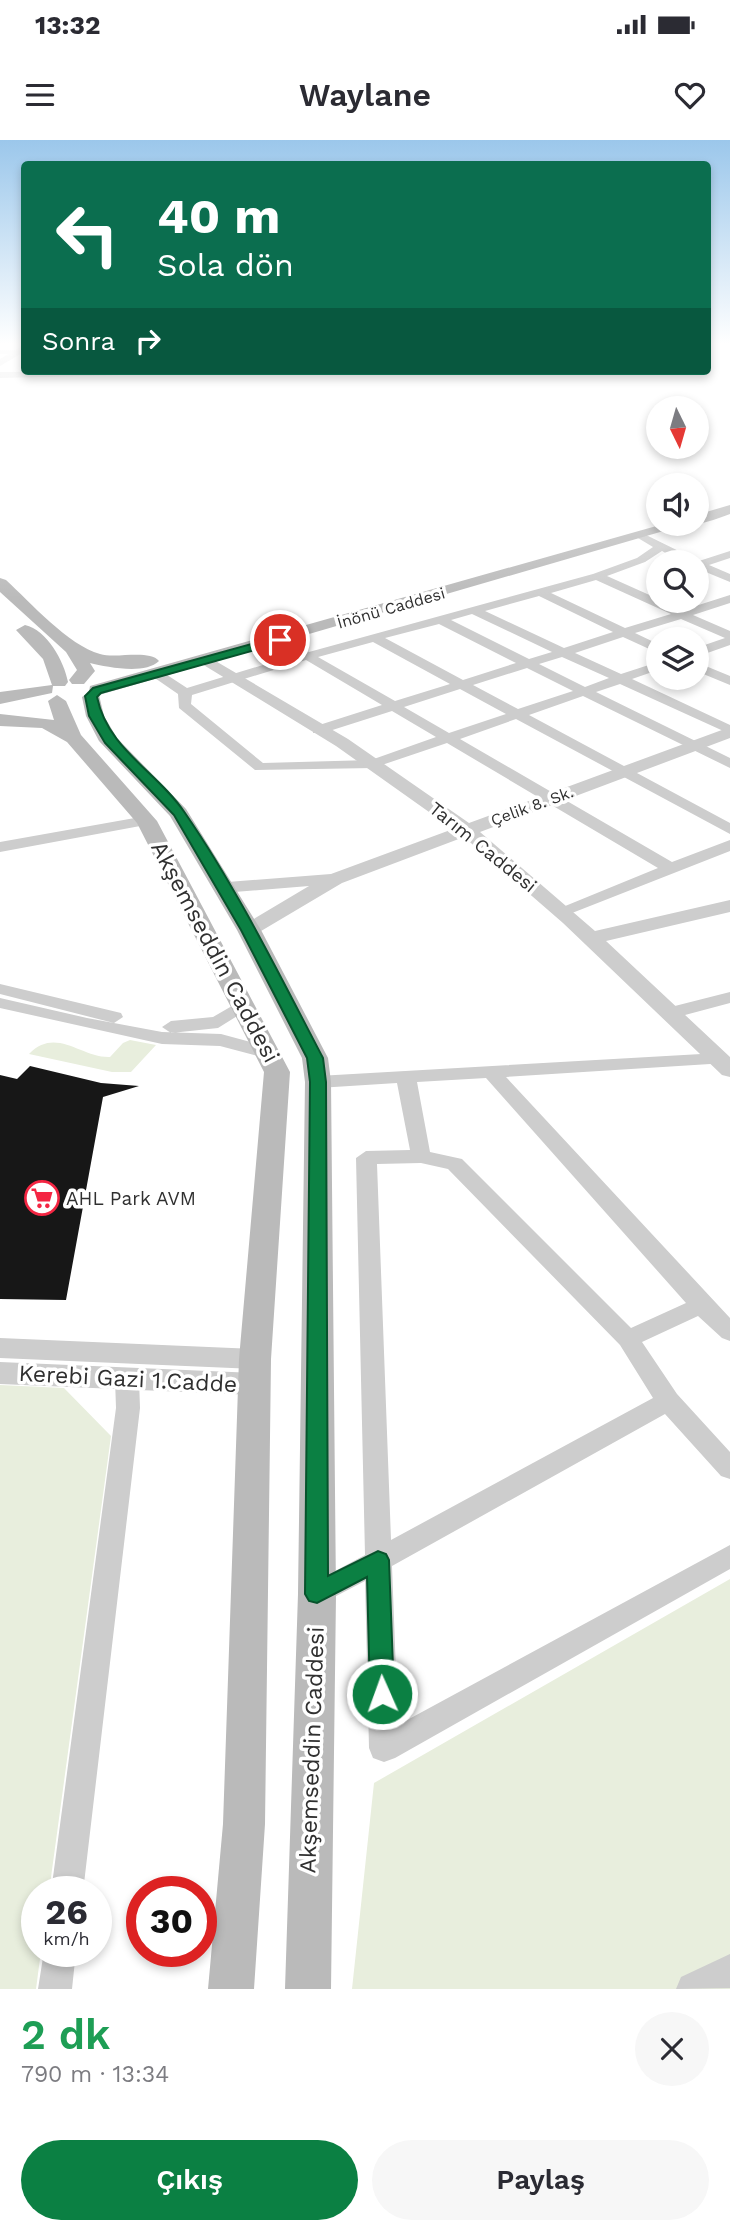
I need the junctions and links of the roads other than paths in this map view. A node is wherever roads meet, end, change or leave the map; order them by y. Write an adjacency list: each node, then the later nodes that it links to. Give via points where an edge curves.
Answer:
1 (730, 498): 2 (main road)
2 (709, 504)
3 (730, 509): 4 (main road)
4 (709, 516)
5 (646, 523): 34 (main road, İnönü Caddesi)
6 (646, 535): 7 (main road, İnönü Caddesi)
7 (642, 536): 8 (street); 25 (main road, İnönü Caddesi)
8 (659, 548): 9 (street); 13 (street, via 641,560)
9 (664, 550)
10 (730, 554): 11 (street)
11 (709, 560)
12 (709, 570): 14 (street)
13 (597, 576): 16 (street); 19 (street)
14 (730, 578)
15 (0, 583): 29 (main road)
16 (540, 593): 18 (street); 22 (street)
17 (730, 599): 19 (street)
18 (475, 611): 21 (street); 30 (street)
19 (680, 614): 22 (street); 23 (street)
20 (10, 617): 41 (main road, via 49,652)
21 (441, 620): 24 (street); 33 (street)
22 (624, 632): 27 (street); 30 (street)
23 (730, 636)
24 (375, 638): 31 (street); 40 (street)
25 (280, 640): 31 (street); 32 (main road, İnönü Caddesi)
26 (730, 641): 28 (street)
27 (646, 643)
28 (709, 648)
29 (73, 649): 34 (main road, via 95,662); 41 (main road, via 86,671)
30 (564, 653): 33 (street); 38 (street)
31 (308, 656): 37 (street); 45 (street)
32 (207, 661): 34 (main road, İnönü Caddesi); 37 (street, Tarım Caddesi)
33 (530, 664): 40 (street); 42 (street)
34 (153, 668): 41 (main road, İnönü Caddesi); 43 (street)
35 (646, 670): 38 (street)
36 (709, 672): 39 (street)
37 (235, 676): 43 (street); 48 (street, Tarım Caddesi)
38 (620, 679): 42 (street); 49 (street)
39 (730, 681)
40 (464, 685): 45 (street); 46 (street)
41 (71, 690): 44 (main road, İnönü Caddesi); 47 (main road, İnönü Caddesi); 50 (main road, Akşemseddin Caddesi, via 65,724); 64 (main road, Akşemseddin Caddesi, via 95,716 109,741 179,813)
42 (584, 691): 46 (street); 52 (street)
43 (185, 693): 53 (street, via 184,705 260,767)
44 (0, 698)
45 (394, 707): 48 (street); 51 (street)
46 (518, 714): 51 (street); 55 (street)
47 (0, 718): 50 (main road, via 46,723)
48 (318, 730): 53 (street, Tarım Caddesi)
49 (730, 731): 52 (street, Çelik 8. Sk.)
50 (74, 738): 57 (main road, Akşemseddin Caddesi)
51 (448, 738): 53 (street); 56 (street)
52 (693, 746): 54 (street); 55 (street, Çelik 8. Sk.)
53 (373, 764): 59 (street, Tarım Caddesi)
54 (730, 764)
55 (622, 773): 56 (street, Çelik 8. Sk.); 58 (street)
56 (550, 799): 59 (street, Çelik 8. Sk.); 62 (street)
57 (146, 821): 61 (street); 72 (main road, Akşemseddin Caddesi)
58 (730, 828)
59 (466, 830): 63 (street, Çelik 8. Sk.); 66 (street, Tarım Caddesi)
60 (730, 845): 62 (street)
61 (0, 847)
62 (670, 867): 66 (street)
63 (335, 878): 64 (street); 67 (street)
64 (222, 887): 67 (main road, Akşemseddin Caddesi)
65 (730, 906): 68 (street)
66 (561, 911): 68 (street, Tarım Caddesi)
67 (248, 930): 78 (main road, Akşemseddin Caddesi, via 315,1058)
68 (593, 938): 73 (street, Tarım Caddesi)
69 (0, 989): 72 (street, via 145,1025 183,1028 218,1022)
70 (730, 997): 73 (street)
71 (0, 1003): 74 (street, via 86,1024 162,1038 221,1041)
72 (244, 1004): 74 (main road, Akşemseddin Caddesi)
73 (670, 1013): 75 (street, Tarım Caddesi)
74 (269, 1053): 84 (main road, Akşemseddin Caddesi, via 277,1072)
75 (724, 1064): 76 (street)
76 (491, 1072): 77 (street); 80 (street)
77 (406, 1077): 78 (street); 79 (street)
78 (318, 1082): 91 (main road, Akşemseddin Caddesi)
79 (421, 1156): 82 (street, via 455,1164); 90 (street, via 366,1158)
80 (701, 1305): 81 (street); 82 (street)
81 (730, 1332)
82 (628, 1339): 87 (street)
83 (0, 1348): 84 (street, Kerebi Gazi 1.Cadde)
84 (255, 1372): 86 (street, Kerebi Gazi 1.Cadde); 96 (main road, Akşemseddin Caddesi, via 244,1824)
85 (0, 1373): 86 (street, Kerebi Gazi 1.Cadde)
86 (127, 1379): 92 (street, via 128,1408)
87 (668, 1402): 88 (street); 90 (street)
88 (730, 1469)
89 (730, 1556): 90 (street, via 384,1748)
90 (378, 1560): 91 (street)
91 (317, 1594): 97 (main road, Akşemseddin Caddesi)
92 (69, 1876)
93 (58, 1967): 95 (street)
94 (730, 1971): 98 (street)
95 (55, 1989)
96 (231, 1989)
97 (308, 1989)
98 (693, 1989)

